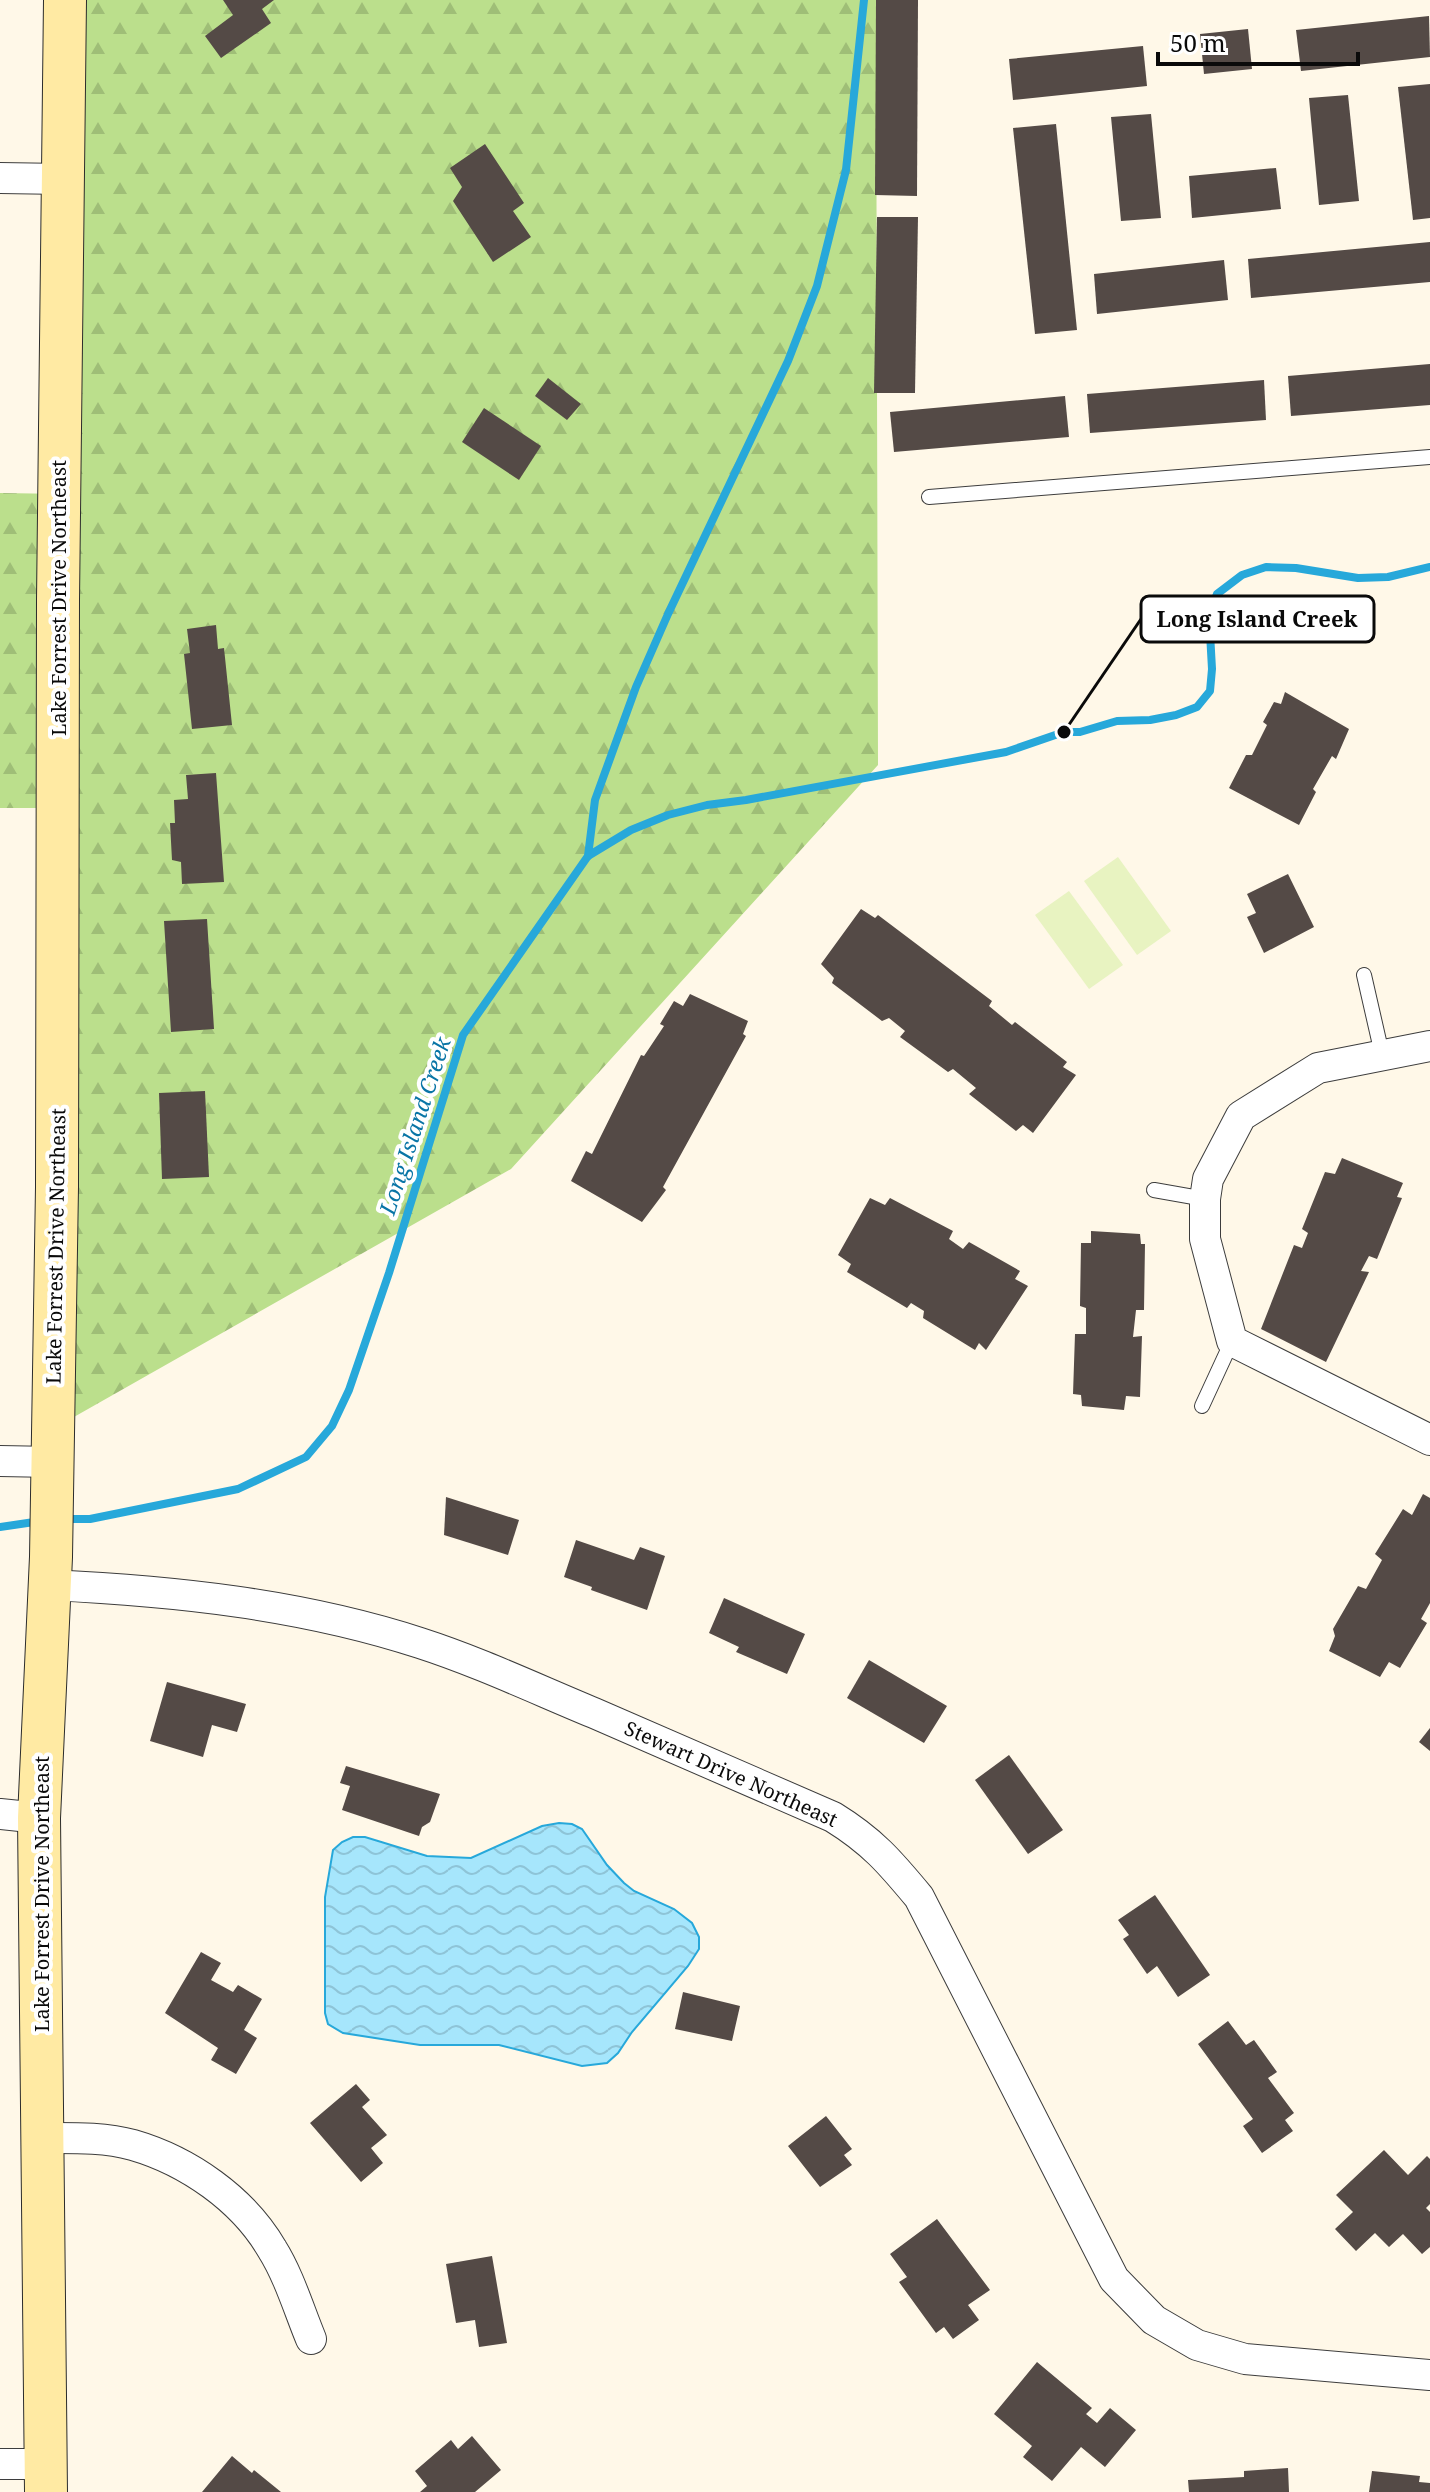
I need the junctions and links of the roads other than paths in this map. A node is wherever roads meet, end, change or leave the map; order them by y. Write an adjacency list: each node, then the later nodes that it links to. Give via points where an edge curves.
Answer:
1 (65, 0): 3 (street, Lake Forrest Drive Northeast)
2 (0, 178): 3 (street)
3 (64, 179): 15 (street, Lake Forrest Drive Northeast)
4 (1430, 457): 5 (lane)
5 (929, 497)
6 (1364, 975): 8 (lane)
7 (1430, 1046): 8 (street)
8 (1382, 1054): 10 (street, via 1318,1068 1241,1116 1208,1179)
9 (1154, 1190): 10 (lane)
10 (1205, 1199): 11 (street, via 1205,1239)
11 (1232, 1341): 12 (lane); 13 (street)
12 (1202, 1406)
13 (1430, 1440)
14 (0, 1461): 15 (street)
15 (52, 1482): 16 (street, Lake Forrest Drive Northeast)
16 (50, 1571): 17 (street, Lake Forrest Drive Northeast); 20 (street, Stewart Drive Northeast, via 326,1618 418,1642 833,1817 881,1851 919,1897 1114,2279 1154,2320 1197,2345 1245,2359)
17 (20, 1816): 18 (street, Lake Forrest Drive Northeast)
18 (42, 2138): 19 (street, via 88,2137 133,2145 175,2161 214,2185 273,2249); 22 (street, Lake Forrest Drive Northeast)
19 (311, 2339)
20 (1430, 2375)
21 (0, 2464): 22 (street)
22 (46, 2478)

